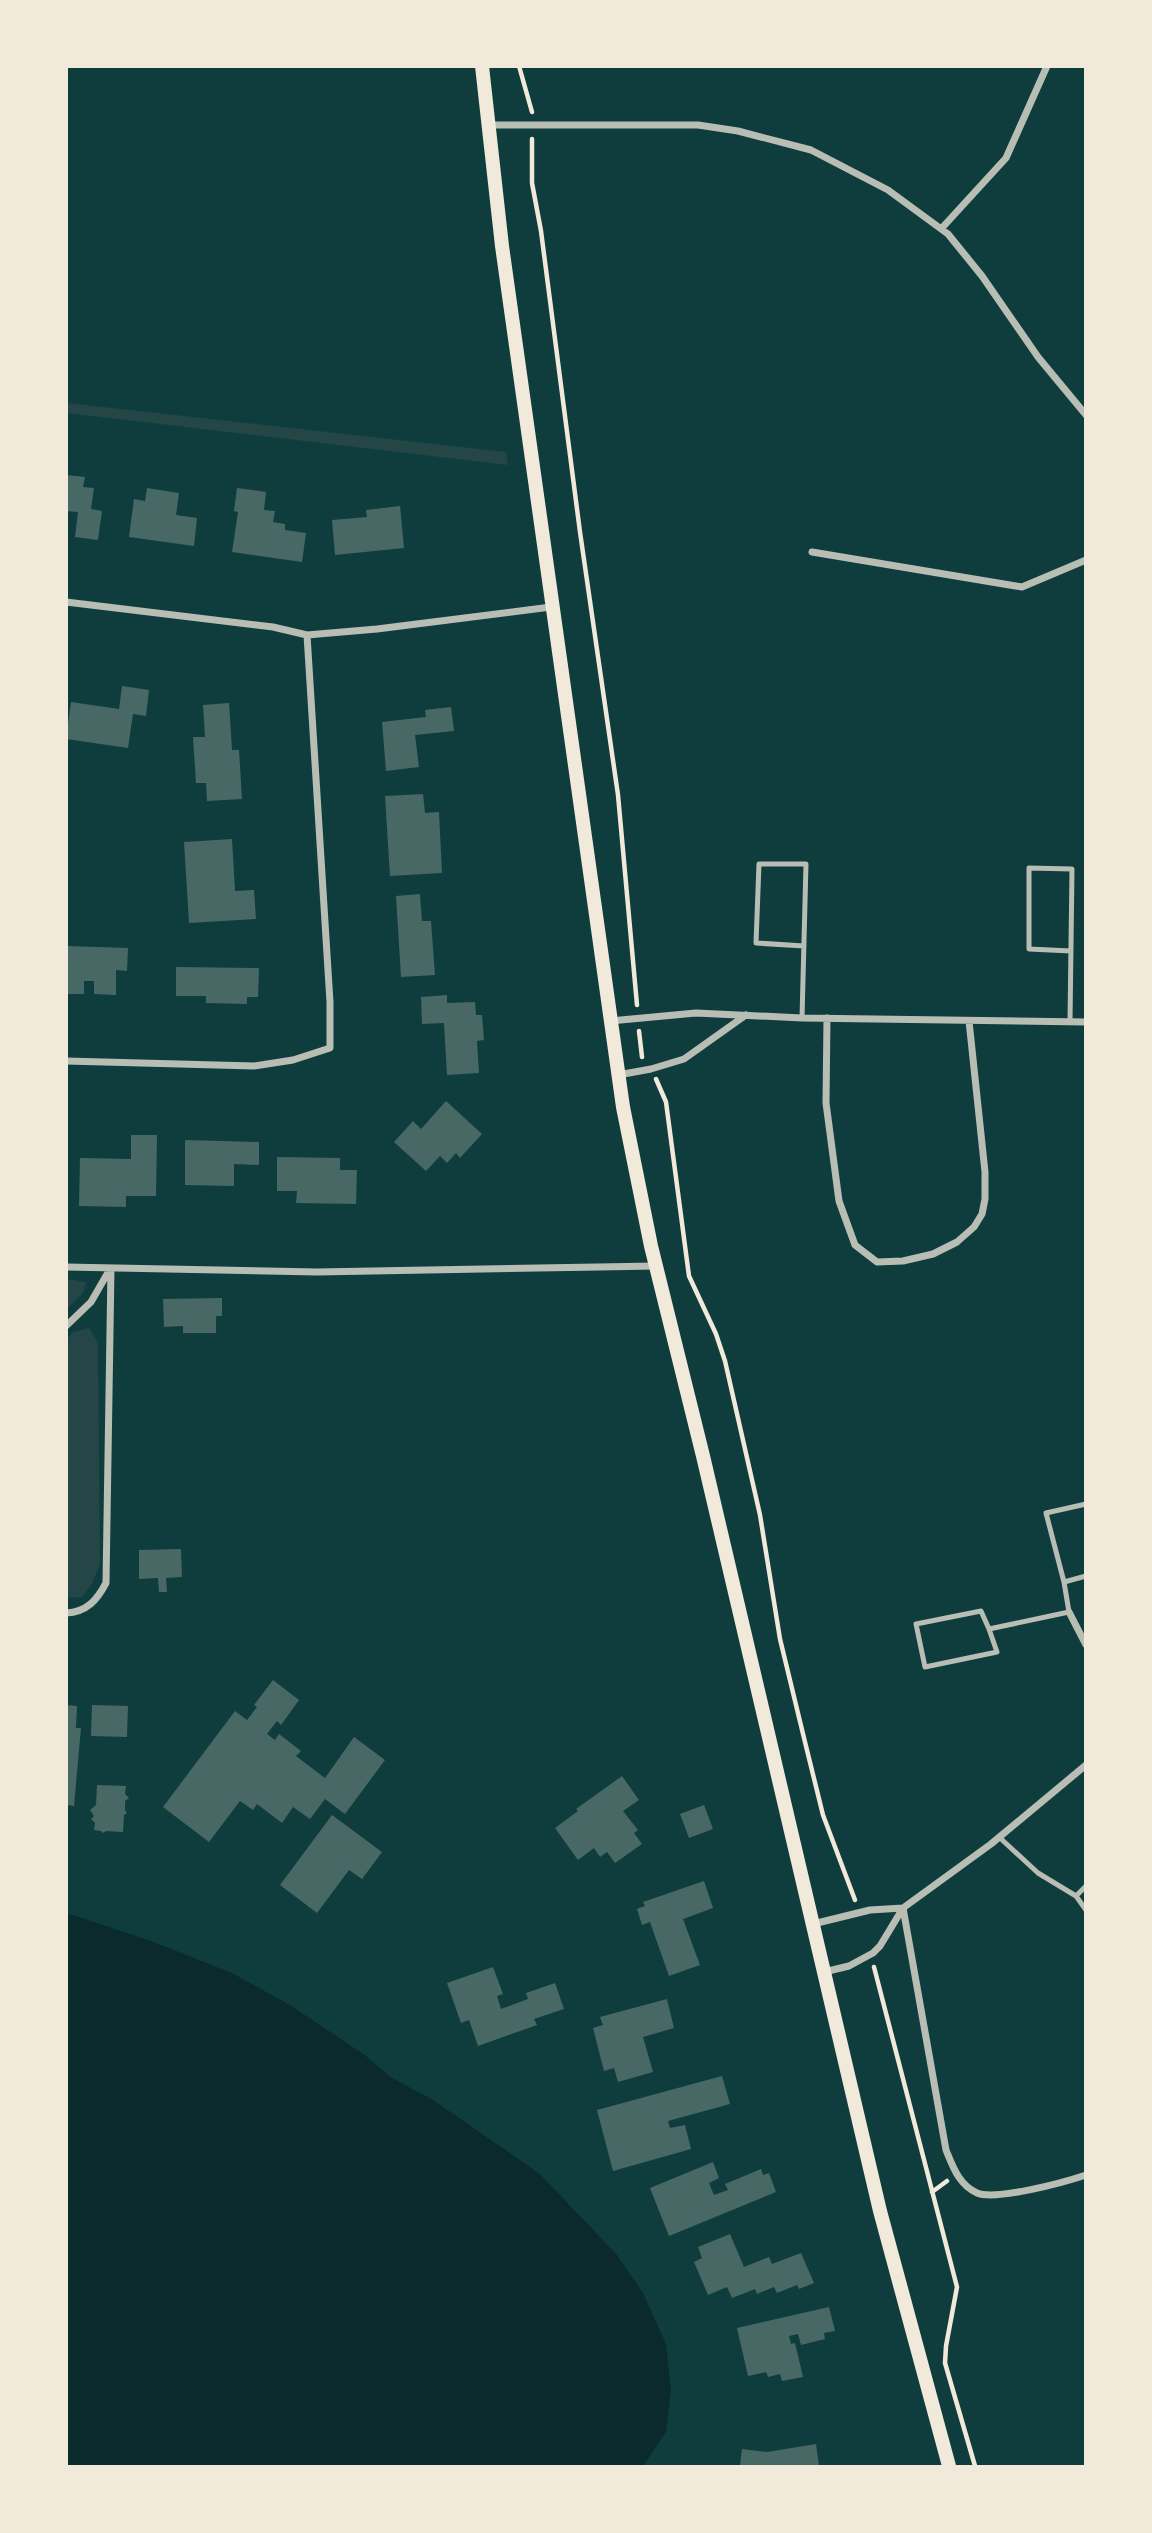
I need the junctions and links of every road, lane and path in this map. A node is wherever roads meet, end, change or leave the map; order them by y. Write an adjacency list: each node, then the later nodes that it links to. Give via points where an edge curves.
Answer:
1 (482, 66): 5 (main road)
2 (519, 66): 4 (path)
3 (1047, 66): 6 (street, via 1006,158)
4 (533, 123): 5 (street); 6 (street, via 698,125 738,131 811,150 888,190); 18 (path, via 532,183 618,795)
5 (488, 125): 11 (main road)
6 (941, 229): 7 (street)
7 (1086, 415)
8 (812, 551): 9 (street, via 1022,587)
9 (1086, 560)
10 (66, 602): 12 (street)
11 (551, 607): 12 (street); 19 (main road)
12 (307, 635): 23 (street, via 330,1048 254,1066)
13 (804, 946): 13 (lane, via 806,864 759,864 756,943); 16 (lane)
14 (1071, 951): 14 (lane, via 1072,869 1029,868 1029,949); 21 (lane)
15 (747, 1015): 16 (street); 18 (street, via 696,1013); 24 (street, via 684,1059)
16 (802, 1018): 17 (street)
17 (827, 1018): 20 (street); 20 (street, via 826,1103 839,1201 855,1245 877,1262 933,1254 957,1242 982,1214 985,1172)
18 (638, 1019): 19 (street); 24 (path, via 642,1056)
19 (609, 1021): 25 (main road)
20 (969, 1021): 21 (street)
21 (1070, 1022): 22 (street)
22 (1086, 1022)
23 (66, 1061)
24 (651, 1069): 25 (street); 43 (path, via 666,1102 689,1276 725,1361 804,1738 823,1815)
25 (618, 1075): 26 (main road)
26 (656, 1266): 28 (street, via 317,1272); 44 (main road)
27 (66, 1267): 28 (street)
28 (111, 1268): 29 (street, via 91,1302); 34 (street, via 106,1583 97,1600 79,1613)
29 (66, 1326)
30 (1086, 1504): 32 (lane, via 1046,1513)
31 (1086, 1576): 32 (lane)
32 (1064, 1582): 33 (lane)
33 (1069, 1612): 35 (lane); 36 (street)
34 (66, 1613)
35 (989, 1629): 35 (lane, via 981,1611 916,1624 925,1667 997,1652)
36 (1086, 1645)
37 (1086, 1765): 38 (street)
38 (999, 1837): 40 (lane, via 1038,1873); 41 (street)
39 (1086, 1886): 40 (lane)
40 (1076, 1896): 42 (lane)
41 (903, 1908): 43 (street); 45 (street); 47 (street, via 946,2150 956,2175 967,2187 991,2196)
42 (1086, 1910)
43 (859, 1912): 44 (street)
44 (813, 1924): 46 (main road)
45 (873, 1953): 46 (street); 49 (path, via 957,2287 945,2363)
46 (824, 1973): 48 (main road, via 880,2211)
47 (1086, 2175)
48 (949, 2466)
49 (975, 2466)

